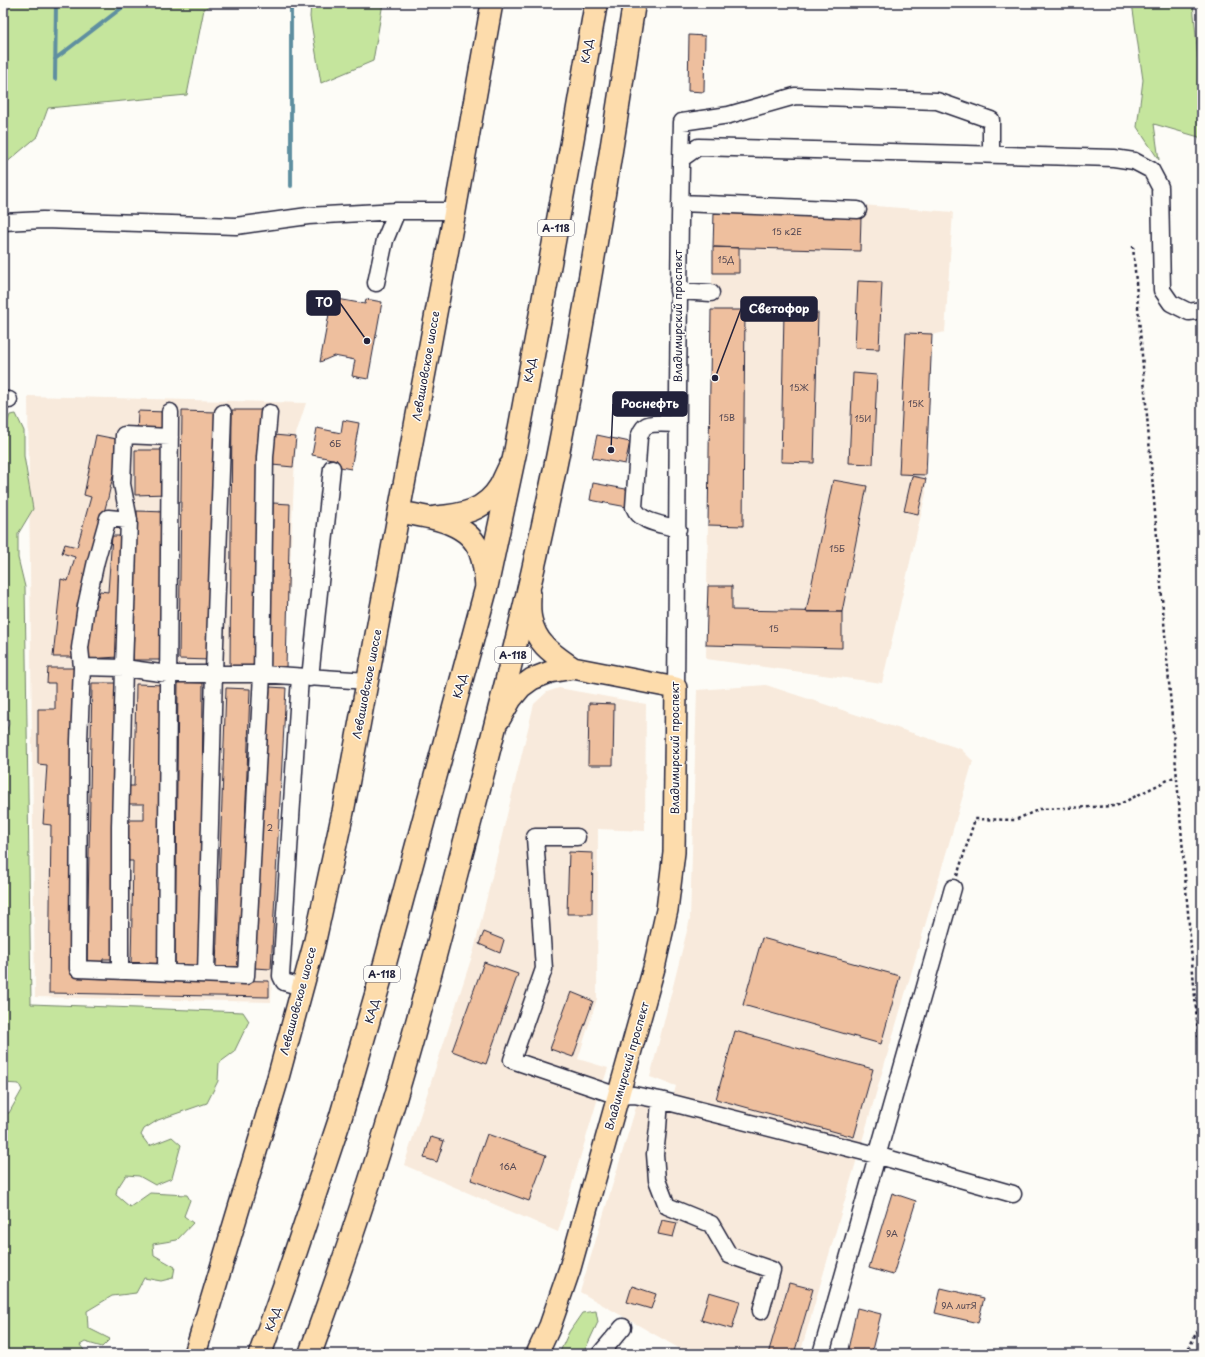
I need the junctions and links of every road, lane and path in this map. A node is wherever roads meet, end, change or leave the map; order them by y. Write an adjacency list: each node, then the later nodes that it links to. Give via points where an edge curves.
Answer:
1 (492, 3): 9 (main road, Левашовское шоссе)
2 (596, 3): 21 (highway, КАД / А-118)
3 (634, 3): 27 (highway, А-118, via 580,338)
4 (991, 155): 5 (street, via 698,147); 5 (street, Владимирский проспект, via 991,120 937,100 795,96 729,115 682,122); 15 (street, via 1114,158 1134,161 1151,170 1160,187 1162,290 1171,303 1189,312)
5 (681, 159): 6 (street, Владимирский проспект)
6 (680, 203): 7 (street); 13 (street, Владимирский проспект)
7 (858, 210)
8 (397, 211): 9 (street); 10 (street, via 308,216 236,226 43,220); 12 (street, via 385,240)
9 (455, 211): 23 (main road, Левашовское шоссе)
10 (3, 222)
11 (1133, 246): 39 (path)
12 (376, 283)
13 (678, 291): 14 (street); 19 (street, Владимирский проспект)
14 (711, 293)
15 (1202, 310)
16 (170, 412): 20 (street)
17 (223, 412): 32 (street)
18 (269, 413): 34 (street, via 265,457)
19 (678, 424): 26 (street, Владимирский проспект); 26 (street, via 652,424 641,431 634,507 636,513 646,520)
20 (170, 436): 25 (street, via 124,435 122,484); 33 (street)
21 (515, 453): 24 (main road, via 500,487 480,507 468,513); 28 (highway, КАД / А-118)
22 (332, 468): 35 (street)
23 (399, 512): 24 (main road); 36 (main road, Левашовское шоссе)
24 (432, 517): 28 (main road, via 453,525 475,541 480,552)
25 (129, 520): 29 (street, via 108,518 86,606 80,648); 30 (street)
26 (678, 529): 37 (street, Владимирский проспект)
27 (529, 586): 31 (main road, via 534,632 541,643); 38 (highway, А-118)
28 (486, 589): 55 (highway, КАД / А-118, via 341,1116)
29 (82, 667): 30 (street); 42 (street, via 79,741 78,969)
30 (124, 668): 33 (street); 42 (street)
31 (573, 668): 37 (main road); 38 (main road, via 550,672 532,679 511,699)
32 (214, 673): 33 (street); 34 (street); 44 (street)
33 (168, 674): 43 (street)
34 (262, 674): 35 (street); 44 (street, via 246,976)
35 (305, 678): 36 (street); 45 (street, via 281,976 284,982)
36 (368, 682): 45 (main road, Левашовское шоссе, via 343,812 314,945)
37 (676, 688): 47 (main road, Владимирский проспект, via 674,852 667,910 654,968)
38 (496, 724): 56 (highway, А-118, via 420,1013 386,1130)
39 (1176, 776): 41 (path, via 1116,806 1040,809 1015,820 975,819); 46 (path)
40 (576, 837): 47 (street, via 535,837 544,969 512,1060)
41 (953, 888): 49 (street)
42 (120, 971): 43 (street)
43 (166, 973): 44 (street)
44 (206, 974)
45 (302, 987): 54 (main road, Левашовское шоссе, via 276,1084)
46 (1202, 1082)
47 (618, 1096): 48 (street, via 634,1095); 57 (main road, Владимирский проспект, via 570,1268 550,1326)
48 (660, 1100): 49 (street); 51 (street, via 655,1154 657,1180 667,1206 711,1224 728,1255 772,1270)
49 (876, 1155): 50 (street); 59 (street)
50 (1013, 1194)
51 (761, 1311)
52 (1202, 1320): 60 (path)
53 (623, 1327): 58 (street)
54 (195, 1354)
55 (260, 1354)
56 (310, 1354)
57 (537, 1354)
58 (600, 1354)
59 (821, 1354)
60 (1186, 1354)

